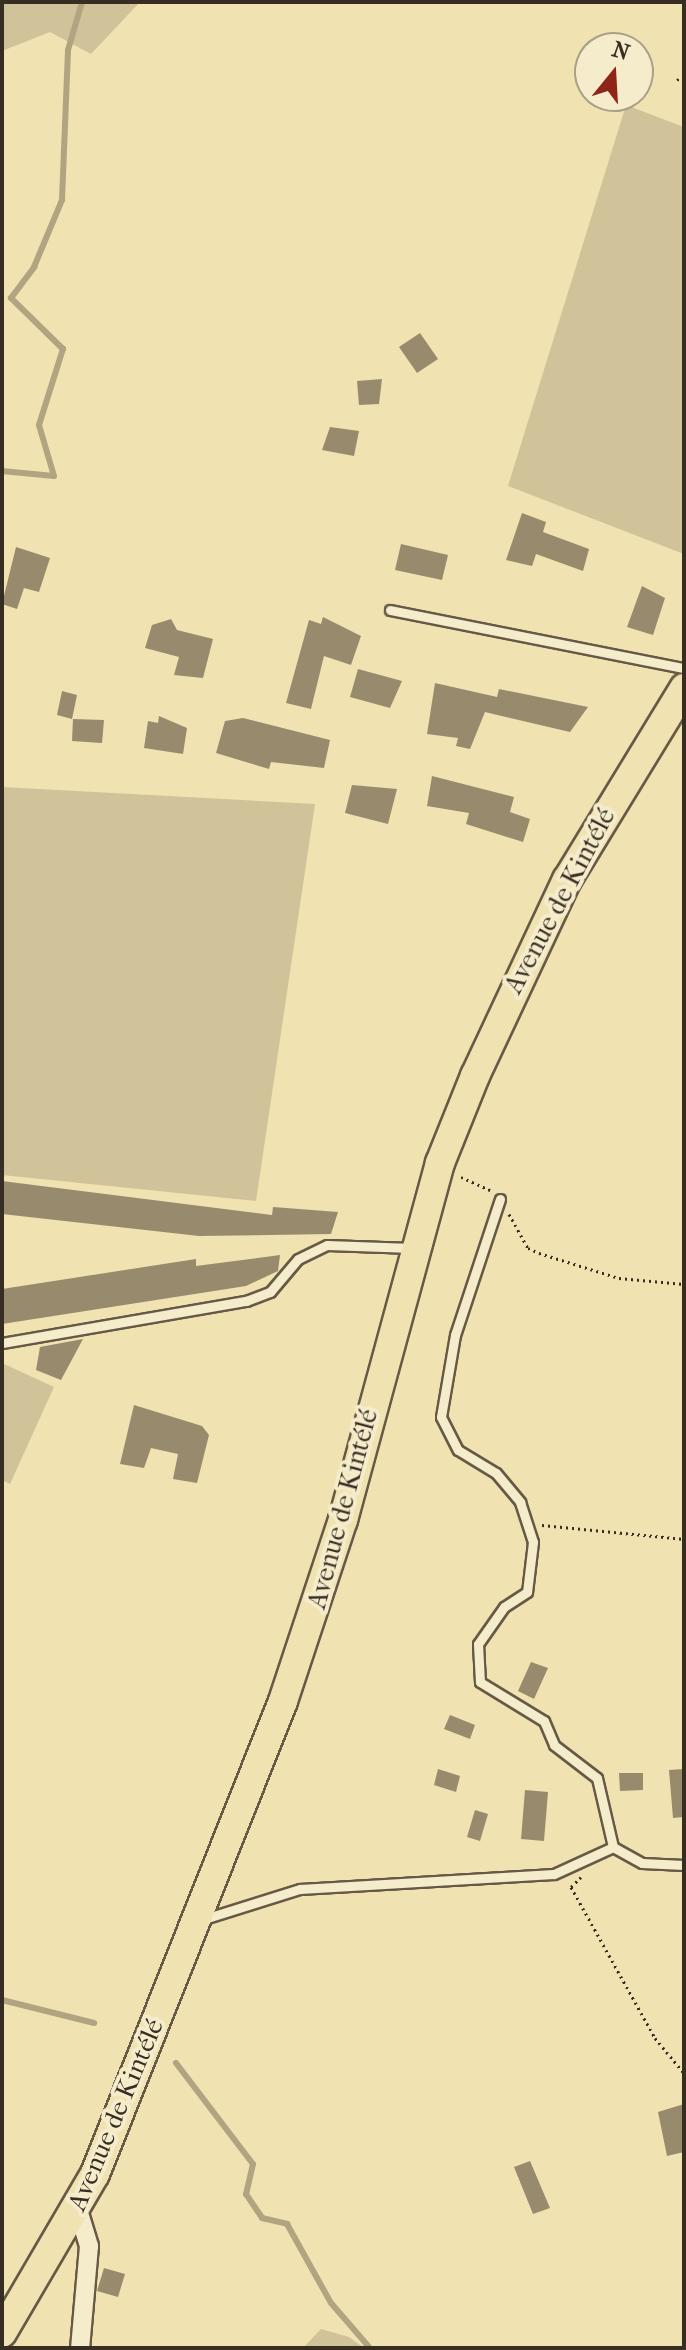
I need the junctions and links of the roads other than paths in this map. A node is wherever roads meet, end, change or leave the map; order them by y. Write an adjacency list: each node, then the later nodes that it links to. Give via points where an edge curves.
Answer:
1 (390, 610): 2 (lane)
2 (684, 668)
3 (684, 688): 5 (main road, Avenue de Kintélé, via 521,968 440,1163)
4 (500, 1199): 7 (lane, via 455,1335 441,1417 458,1450 496,1473 520,1502 533,1542 527,1592 504,1607 478,1644 480,1682 544,1721 554,1745 597,1778)
5 (415, 1249): 6 (lane, via 327,1245 298,1259 270,1292 246,1301); 9 (main road, Avenue de Kintélé, via 316,1611)
6 (2, 1343)
7 (613, 1847): 8 (lane, via 642,1863); 9 (lane, via 554,1874 300,1889)
8 (684, 1865)
9 (195, 1922): 10 (main road, Avenue de Kintélé)
10 (78, 2210): 11 (main road, Avenue de Kintélé); 12 (street, via 89,2246)
11 (2, 2333)
12 (80, 2348)

